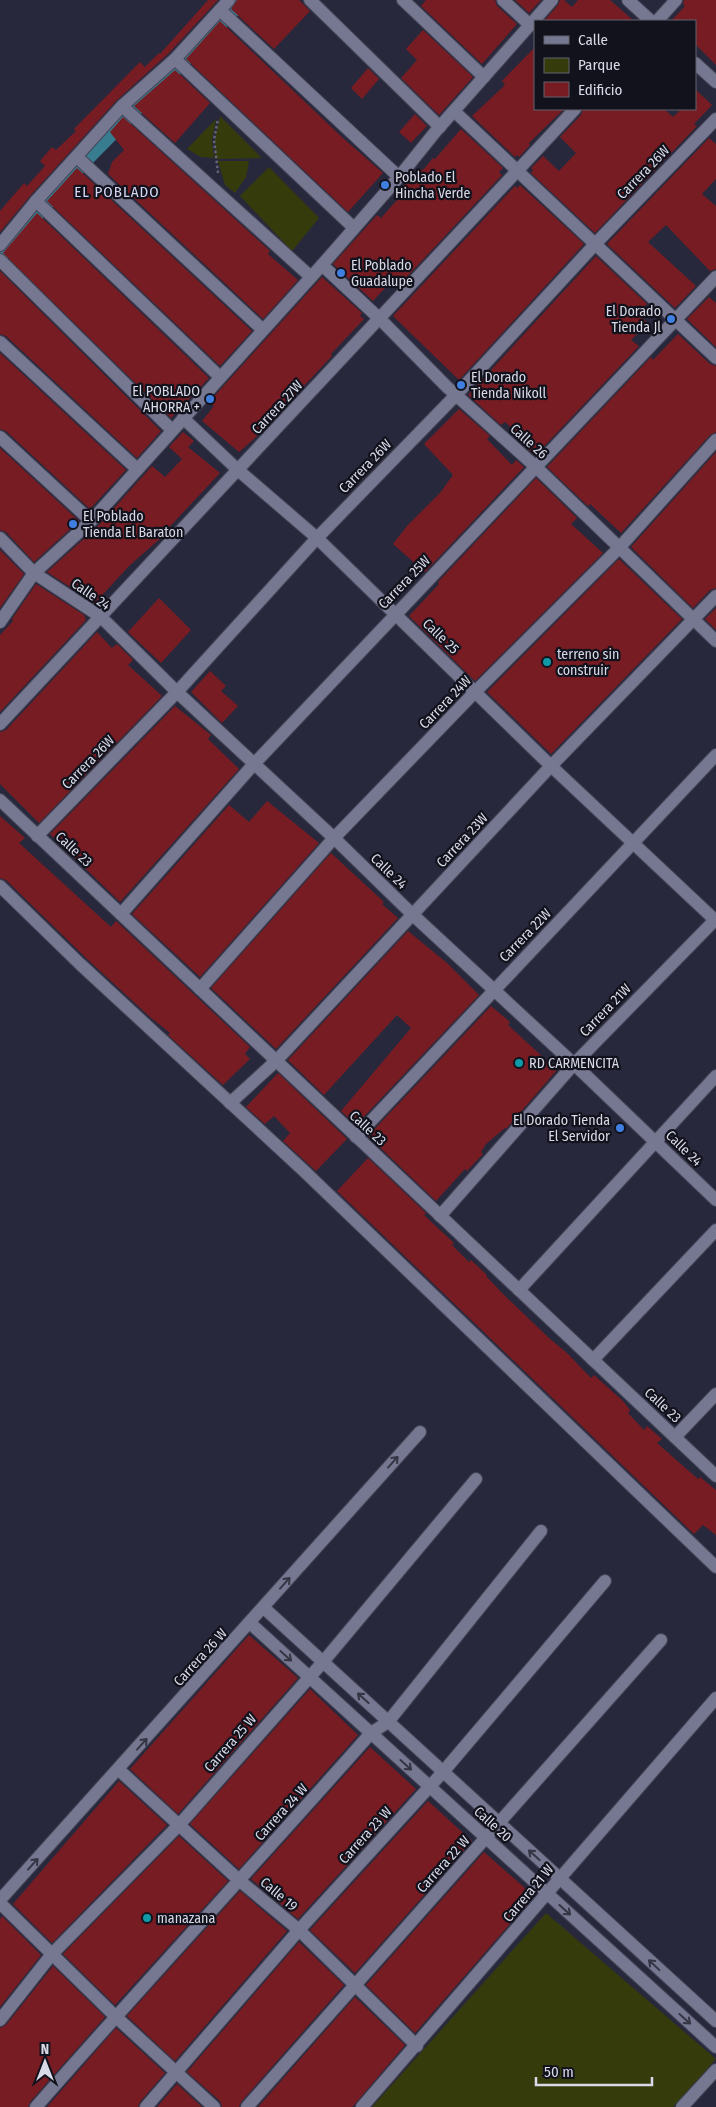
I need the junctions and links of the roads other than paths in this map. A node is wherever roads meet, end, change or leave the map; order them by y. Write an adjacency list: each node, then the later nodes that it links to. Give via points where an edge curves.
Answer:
1 (310, 0): 21 (street)
2 (403, 0): 15 (street)
3 (503, 0): 12 (street)
4 (552, 0): 8 (street)
5 (628, 0): 10 (street)
6 (676, 0): 11 (street)
7 (224, 5): 13 (street); 24 (street)
8 (534, 20)
9 (534, 20): 12 (street)
10 (650, 20)
11 (658, 20)
12 (530, 25): 15 (street)
13 (174, 59): 17 (street); 26 (street)
14 (696, 63): 16 (street)
15 (484, 77): 18 (street)
16 (716, 82)
17 (122, 106): 22 (street); 31 (street)
18 (454, 110): 21 (street); 23 (street)
19 (574, 110): 23 (street, Carrera 27W)
20 (716, 119): 27 (street, Carrera 26W)
21 (440, 127): 24 (street)
22 (76, 157): 25 (street); 35 (street)
23 (517, 172): 27 (street); 33 (street, Carrera 27W)
24 (399, 177): 26 (street)
25 (36, 201): 28 (street); 38 (street)
26 (354, 228): 30 (street)
27 (594, 244): 34 (street); 39 (street, Carrera 26W)
28 (0, 245)
29 (0, 260): 41 (street)
30 (322, 265): 31 (street); 33 (street, Calle 26)
31 (311, 277): 35 (street)
32 (716, 277): 34 (street, Carrera 25W)
33 (380, 319): 39 (street, Calle 26); 46 (street, Carrera 27W)
34 (676, 321): 37 (street); 44 (street, Carrera 25W)
35 (263, 330): 38 (street)
36 (0, 342): 45 (street)
37 (716, 358)
38 (220, 377): 40 (street)
39 (456, 395): 44 (street, Calle 26); 49 (street, Carrera 26W)
40 (184, 418): 41 (street); 46 (street, Calle 25)
41 (172, 430): 45 (street)
42 (0, 436): 47 (street)
43 (716, 440): 50 (street, Carrera 24W)
44 (536, 467): 50 (street, Calle 26); 53 (street, Carrera 25W)
45 (137, 469): 47 (street)
46 (238, 470): 49 (street, Calle 25); 54 (street, Carrera 27W)
47 (91, 521): 51 (street)
48 (0, 538): 51 (street, Calle 24)
49 (316, 538): 53 (street, Calle 25); 59 (street, Carrera 26W)
50 (619, 548): 55 (street, Calle 26); 58 (street, Carrera 24W)
51 (34, 573): 54 (street, Calle 24); 56 (street)
52 (716, 596): 55 (street, Carrera 23W)
53 (396, 613): 58 (street, Calle 25); 62 (street, Carrera 25W)
54 (101, 617): 59 (street, Calle 24); 60 (street, Carrera 27W)
55 (695, 620): 57 (street, Calle 26); 63 (street, Carrera 23W)
56 (0, 622)
57 (716, 640)
58 (476, 691): 63 (street, Calle 25); 66 (street, Carrera 24W)
59 (177, 692): 62 (street, Calle 24); 65 (street, Carrera 26W)
60 (0, 724)
61 (716, 756): 67 (street, Carrera 22W)
62 (253, 765): 66 (street, Calle 24); 69 (street, Carrera 25W)
63 (551, 766): 67 (street, Calle 25); 70 (street, Carrera 23W)
64 (0, 800): 65 (street, Calle 23)
65 (37, 836): 69 (street, Calle 23)
66 (334, 838): 70 (street, Calle 24); 72 (street, Carrera 24W)
67 (633, 843): 71 (street, Calle 25); 73 (street, Carrera 22W)
68 (0, 886): 77 (street)
69 (121, 914): 72 (street, Calle 23)
70 (413, 915): 73 (street, Calle 24); 74 (street, Carrera 23W)
71 (716, 920): 75 (street, Carrera 21W)
72 (200, 989): 74 (street, Calle 23)
73 (494, 990): 75 (street, Calle 24); 78 (street, Carrera 22W)
74 (276, 1061): 77 (street, Carrera 23W); 78 (street, Calle 23)
75 (574, 1064): 79 (street, Calle 24); 81 (street, Carrera 21W)
76 (716, 1076): 79 (street)
77 (230, 1103): 91 (street)
78 (356, 1137): 81 (street, Calle 23)
79 (655, 1141): 80 (street, Calle 24); 83 (street)
80 (716, 1200)
81 (440, 1216): 83 (street, Calle 23)
82 (716, 1230): 84 (street)
83 (519, 1290): 84 (street, Calle 23)
84 (592, 1360): 87 (street, Calle 23)
85 (716, 1394): 87 (street)
86 (420, 1432): 93 (street, Carrera 26 W, one-way to 86)
87 (675, 1437): 88 (street, Calle 23)
88 (716, 1476)
89 (476, 1479): 96 (street, Carrera 25 W)
90 (541, 1531): 99 (street, Carrera 24 W)
91 (716, 1567)
92 (605, 1581): 102 (street, Carrera 23 W)
93 (264, 1608): 94 (street, Carrera 26 W); 96 (street, Calle 20)
94 (250, 1623): 97 (street, Calle 20, one-way to 97); 101 (street, Carrera 26 W, one-way to 94)
95 (661, 1640): 104 (street, Carrera 22 W)
96 (323, 1662): 97 (street, Carrera 25 W); 99 (street, Calle 20, one-way to 96)
97 (308, 1676): 100 (street, Calle 20); 105 (street, Carrera 25 W)
98 (716, 1698): 107 (street, Carrera 21 W)
99 (388, 1722): 100 (street, Carrera 24 W); 102 (street, Calle 20)
100 (371, 1734): 103 (street, Calle 20, one-way to 103); 108 (street, Carrera 24 W)
101 (119, 1770): 105 (street, Calle 19); 110 (street, Carrera 26 W, one-way to 101)
102 (443, 1772): 103 (street, Carrera 23 W); 104 (street, Calle 20)
103 (430, 1786): 106 (street, Calle 20); 111 (street, Carrera 23 W)
104 (499, 1823): 106 (street, Carrera 22 W); 107 (street, Calle 20, one-way to 104)
105 (180, 1824): 108 (street, Calle 19); 114 (street, Carrera 25 W)
106 (486, 1838): 109 (street, Calle 20); 116 (street, Carrera 22 W)
107 (560, 1878): 109 (street, Carrera 21 W); 112 (street, Calle 20)
108 (240, 1881): 111 (street, Calle 19); 118 (street, Carrera 24 W)
109 (548, 1894): 113 (street, Calle 20, one-way to 113); 121 (street, Carrera 21 W)
110 (0, 1901): 114 (street)
111 (299, 1930): 116 (street, Calle 19); 124 (street, Carrera 23 W)
112 (618, 1932): 113 (street); 115 (street, Calle 20, one-way to 112)
113 (606, 1946): 117 (street, Calle 20)
114 (52, 1954): 118 (street); 119 (street, Carrera 25 W)
115 (672, 1981): 117 (street); 120 (street, Calle 20)
116 (355, 1985): 121 (street, Calle 19); 128 (street, Carrera 22 W)
117 (659, 1995): 122 (street, Calle 20, one-way to 122)
118 (115, 2016): 124 (street); 125 (street, Carrera 24 W)
119 (0, 2020)
120 (716, 2022)
121 (416, 2046): 129 (street, Carrera 21 W)
122 (716, 2047)
123 (716, 2070): 130 (street)
124 (175, 2072): 126 (street, Carrera 23 W); 127 (street)
125 (36, 2107)
126 (146, 2107)
127 (214, 2107)
128 (247, 2107)
129 (362, 2107)
130 (682, 2107)

